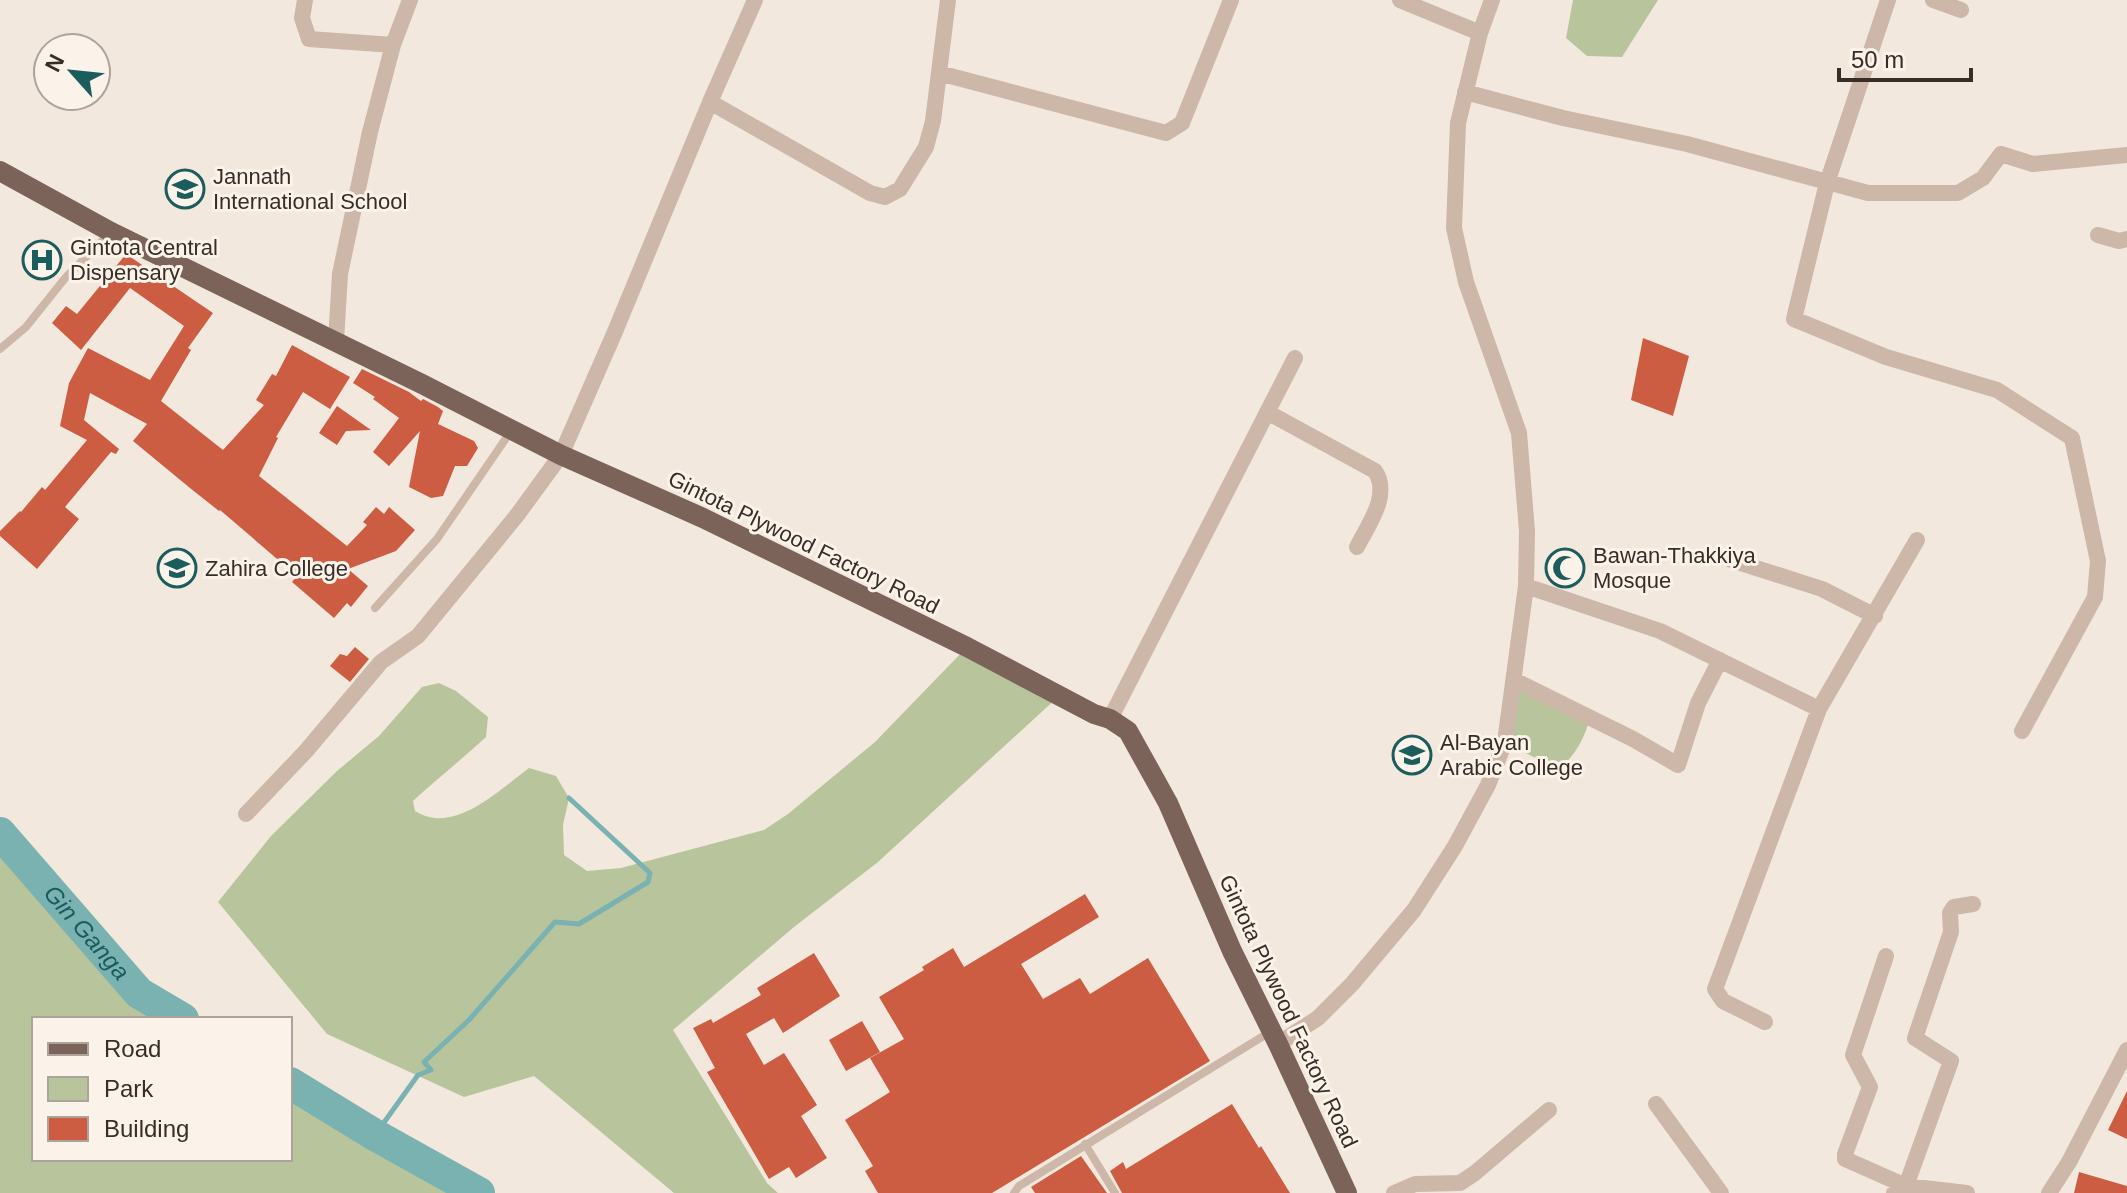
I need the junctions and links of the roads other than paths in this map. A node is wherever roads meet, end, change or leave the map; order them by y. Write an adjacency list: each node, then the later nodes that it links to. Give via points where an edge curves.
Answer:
1 (305, 0): 12 (street, via 302,18 309,39)
2 (410, 0): 12 (street)
3 (755, 0): 15 (street)
4 (948, 0): 13 (street)
5 (1231, 0): 13 (street, via 1182,123 1166,133)
6 (1400, 0): 11 (street)
7 (1492, 0): 11 (street)
8 (1888, 0): 18 (street)
9 (1933, 0): 10 (street)
10 (1961, 10)
11 (1480, 33): 14 (street)
12 (393, 45): 22 (street, via 340,274)
13 (939, 73): 15 (street, via 926,147 900,189 885,197)
14 (1465, 92): 18 (street); 31 (street, via 1458,123 1454,228 1466,282 1519,433)
15 (710, 102): 27 (street)
16 (2127, 155): 18 (street, via 2033,164 2001,154 1983,178 1958,193 1868,193)
17 (0, 171): 19 (main road, Gintota Plywood Factory Road)
18 (1827, 183): 38 (street, via 1794,319 1886,357 1997,390 2072,438 2098,561 2095,597)
19 (111, 232): 22 (main road, Gintota Plywood Factory Road); 23 (lane)
20 (2098, 235): 21 (street)
21 (2127, 239)
22 (336, 341): 26 (main road, Gintota Plywood Factory Road)
23 (0, 349)
24 (1295, 358): 25 (street)
25 (1267, 412): 29 (street, via 1381,479 1379,504); 37 (street)
26 (511, 430): 27 (main road, Gintota Plywood Factory Road); 32 (lane, via 437,539)
27 (561, 455): 37 (main road, Gintota Plywood Factory Road, via 703,518); 39 (street, via 418,636 381,662)
28 (1917, 540): 33 (street)
29 (1357, 547)
30 (1731, 560): 33 (street, via 1822,589)
31 (1526, 586): 34 (street, via 1660,631); 35 (street)
32 (375, 608)
33 (1875, 616): 36 (street)
34 (1720, 660): 35 (street, via 1698,703 1678,765); 36 (street)
35 (1514, 680): 43 (street, via 1505,742 1488,785 1414,910 1318,1018)
36 (1819, 709): 42 (street, via 1715,989 1723,1001)
37 (1110, 719): 43 (main road, Gintota Plywood Factory Road, via 1128,731 1168,803)
38 (2022, 731)
39 (246, 814)
40 (1973, 904): 48 (street, via 1954,907 1950,913 1951,932 1915,1038 1951,1061)
41 (1886, 956): 48 (street, via 1853,1055 1870,1087 1845,1159)
42 (1765, 1022)
43 (1275, 1038): 47 (lane); 51 (main road, Gintota Plywood Factory Road)
44 (2127, 1050): 55 (street)
45 (1656, 1104): 53 (street)
46 (1549, 1110): 52 (street, via 1460,1183 1415,1184)
47 (1085, 1144): 49 (lane); 50 (lane)
48 (1900, 1189): 54 (street)
49 (1014, 1193)
50 (1115, 1193)
51 (1347, 1193)
52 (1394, 1193)
53 (1721, 1193)
54 (1967, 1193)
55 (2049, 1193)

